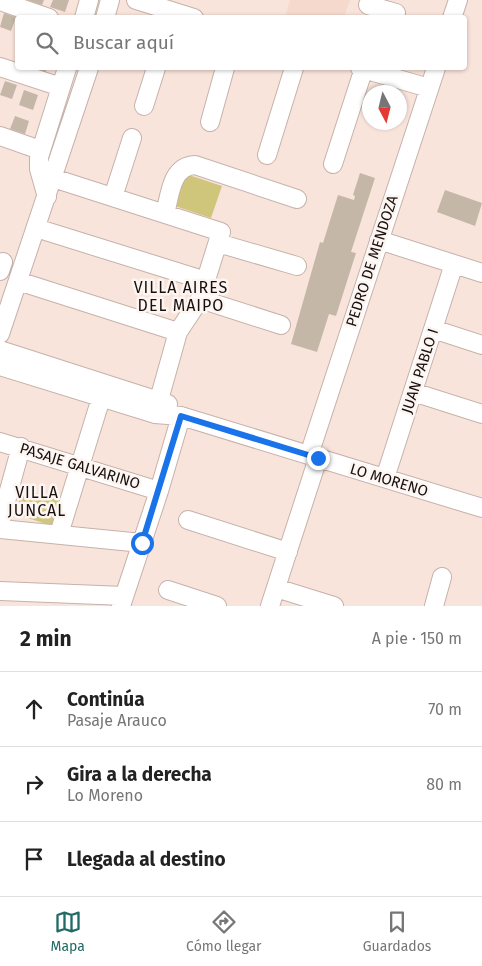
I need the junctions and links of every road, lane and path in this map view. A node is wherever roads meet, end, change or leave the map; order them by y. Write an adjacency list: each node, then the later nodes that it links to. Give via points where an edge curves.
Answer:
1 (89, 0): 8 (street)
2 (110, 0): 9 (street)
3 (136, 0): 6 (street)
4 (458, 0): 10 (street)
5 (0, 2): 7 (street)
6 (173, 14)
7 (40, 15)
8 (85, 15)
9 (105, 15)
10 (453, 15)
11 (0, 66): 20 (street)
12 (66, 70): 20 (street)
13 (87, 70): 29 (street)
14 (155, 70): 22 (street)
15 (224, 70): 23 (street)
16 (293, 70): 27 (street)
17 (361, 70): 28 (street)
18 (369, 70): 21 (street)
19 (435, 70): 21 (street, PEDRO DE MENDOZA)
20 (61, 87): 26 (street)
21 (429, 88): 36 (street, PEDRO DE MENDOZA)
22 (144, 106)
23 (210, 122)
24 (0, 136): 26 (street)
25 (132, 138): 31 (street)
26 (40, 150): 30 (street, via 39,169)
27 (266, 155)
28 (333, 164)
29 (53, 178): 30 (street); 31 (street)
30 (47, 197): 34 (street)
31 (113, 197): 33 (street)
32 (297, 199): 33 (street, via 195,166 186,166 177,174)
33 (164, 214): 35 (street)
34 (36, 228): 40 (street); 41 (street)
35 (219, 237): 38 (street); 41 (street)
36 (379, 240): 37 (street); 57 (street, PEDRO DE MENDOZA)
37 (454, 264): 39 (street); 44 (street, JUAN PABLO I)
38 (297, 266)
39 (482, 273)
40 (18, 281): 45 (street); 46 (street)
41 (206, 281): 42 (street)
42 (200, 300): 43 (street); 45 (street)
43 (281, 325)
44 (433, 329): 47 (street); 50 (street, JUAN PABLO I)
45 (178, 332): 52 (street)
46 (0, 334)
47 (482, 345)
48 (0, 350): 52 (street, LO MORENO)
49 (0, 366): 51 (street, LO MORENO)
50 (413, 392): 53 (street); 59 (street, JUAN PABLO I)
51 (101, 398): 52 (street, LO MORENO); 58 (street)
52 (157, 407): 54 (street, LO MORENO, via 174,408)
53 (482, 414)
54 (181, 416): 57 (street, LO MORENO); 60 (street)
55 (0, 442): 56 (street, PASAJE GALVARINO)
56 (21, 447): 58 (street, PASAJE GALVARINO); 63 (street)
57 (313, 457): 59 (street, LO MORENO); 67 (street, PEDRO DE MENDOZA)
58 (79, 465): 60 (street, PASAJE GALVARINO); 65 (street)
59 (385, 478): 61 (street, LO MORENO)
60 (159, 492): 66 (street)
61 (482, 508)
62 (188, 520): 67 (street)
63 (0, 523)
64 (0, 529): 65 (street)
65 (58, 534): 66 (street)
66 (142, 543): 72 (street)
67 (288, 552): 69 (street, PEDRO DE MENDOZA)
68 (442, 577): 73 (street)
69 (276, 588): 75 (street, PEDRO DE MENDOZA); 76 (street)
70 (168, 590): 74 (street)
71 (0, 591): 72 (street)
72 (123, 601)
73 (439, 605)
74 (217, 606)
75 (270, 606)
76 (334, 606)

